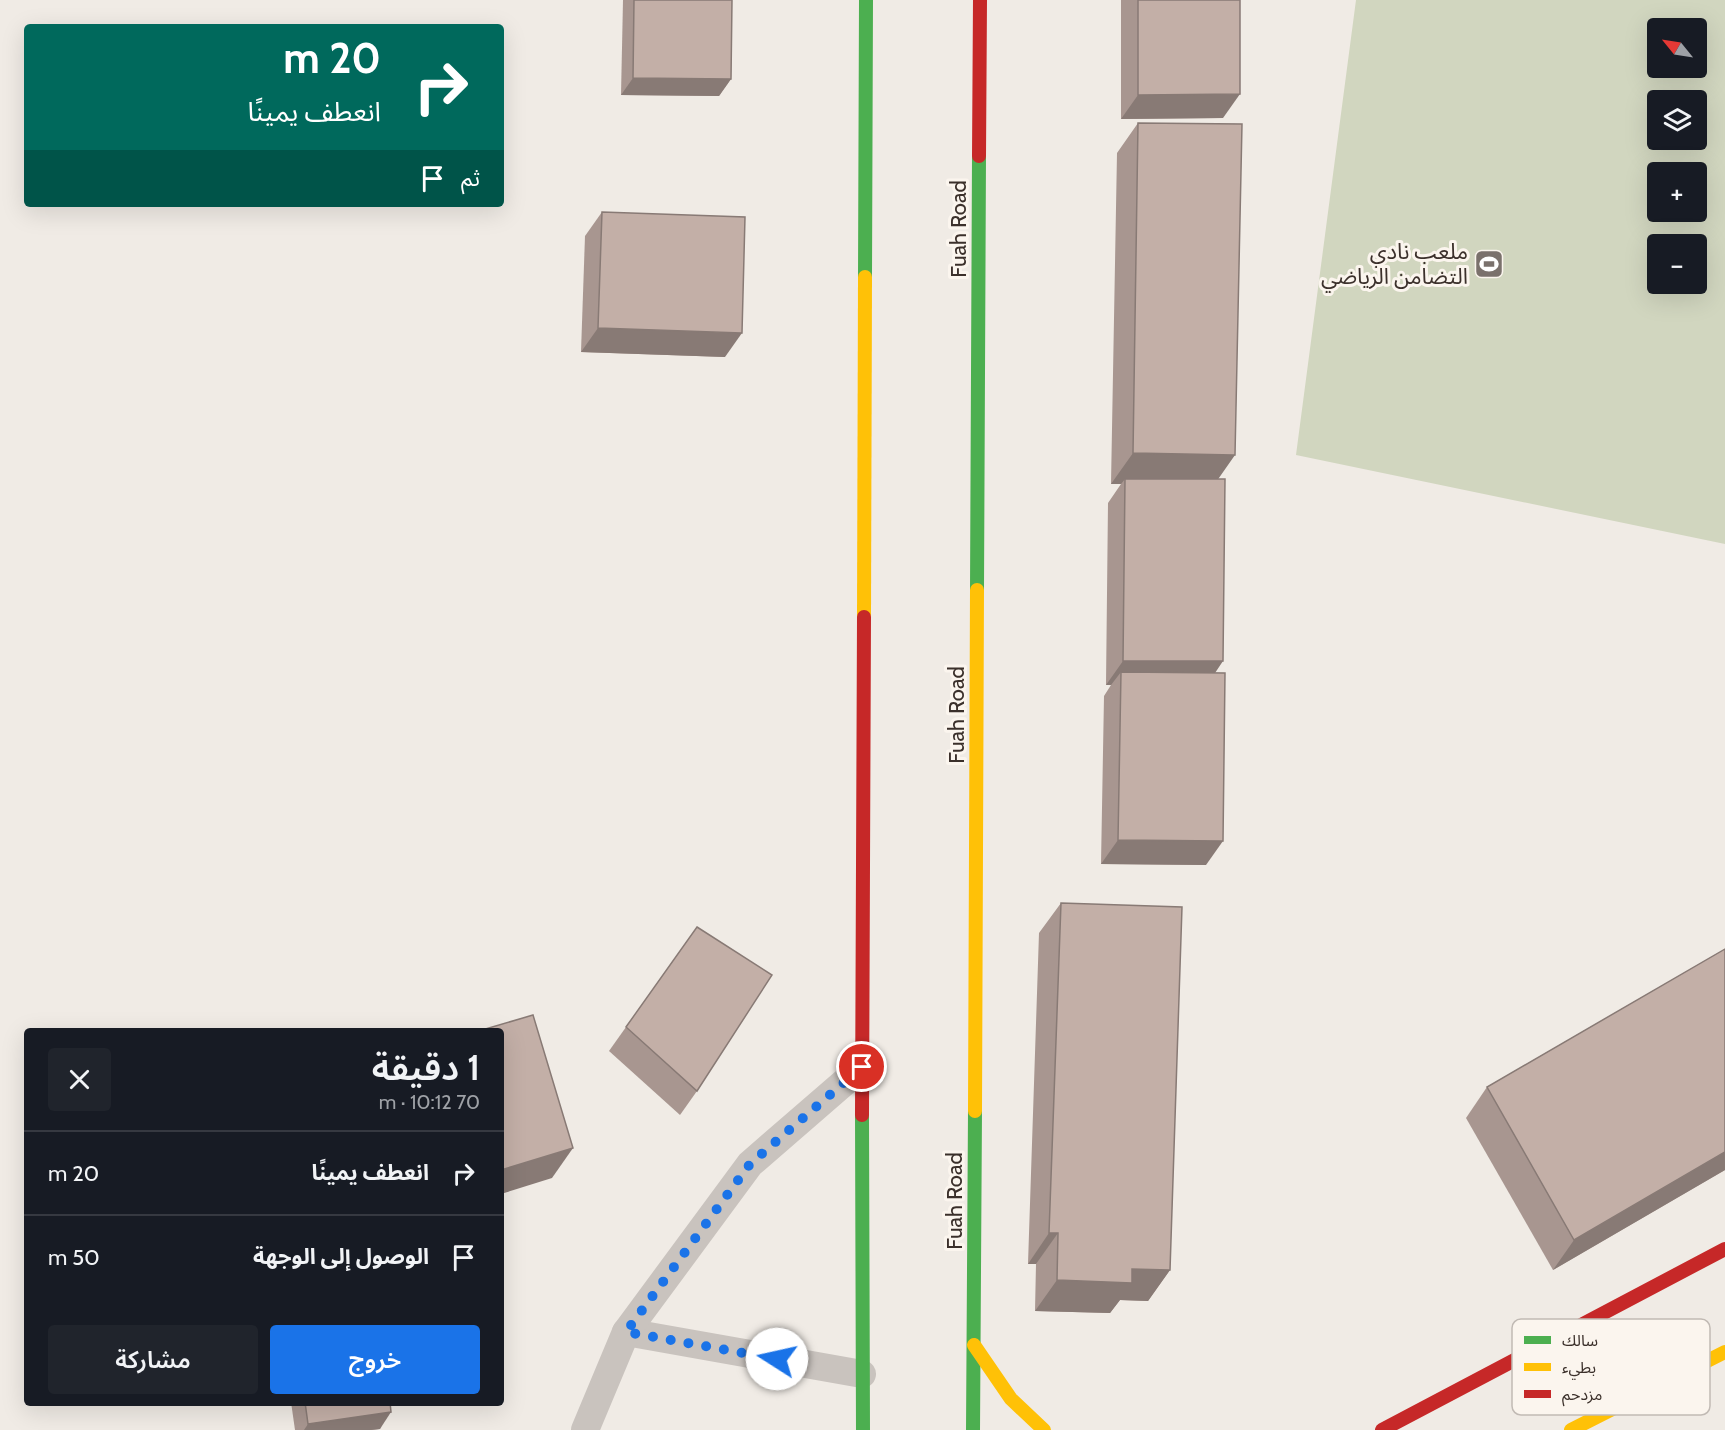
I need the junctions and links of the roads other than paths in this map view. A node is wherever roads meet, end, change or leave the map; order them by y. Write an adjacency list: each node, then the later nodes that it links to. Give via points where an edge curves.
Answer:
1 (866, 0): 3 (main road)
2 (980, 0): 7 (main road, Fuah Road)
3 (862, 1067): 6 (lane, via 750,1164); 11 (main road)
4 (1725, 1248): 5 (main road)
5 (1591, 1319)
6 (626, 1332): 11 (lane); 13 (lane)
7 (974, 1345): 15 (main road, Fuah Road); 16 (main road, via 1011,1399)
8 (1725, 1352): 9 (main road)
9 (1710, 1360)
10 (1512, 1361): 17 (main road)
11 (862, 1374): 14 (main road)
12 (1601, 1415): 18 (main road)
13 (585, 1430)
14 (863, 1430)
15 (972, 1430)
16 (1044, 1430)
17 (1382, 1430)
18 (1571, 1430)

